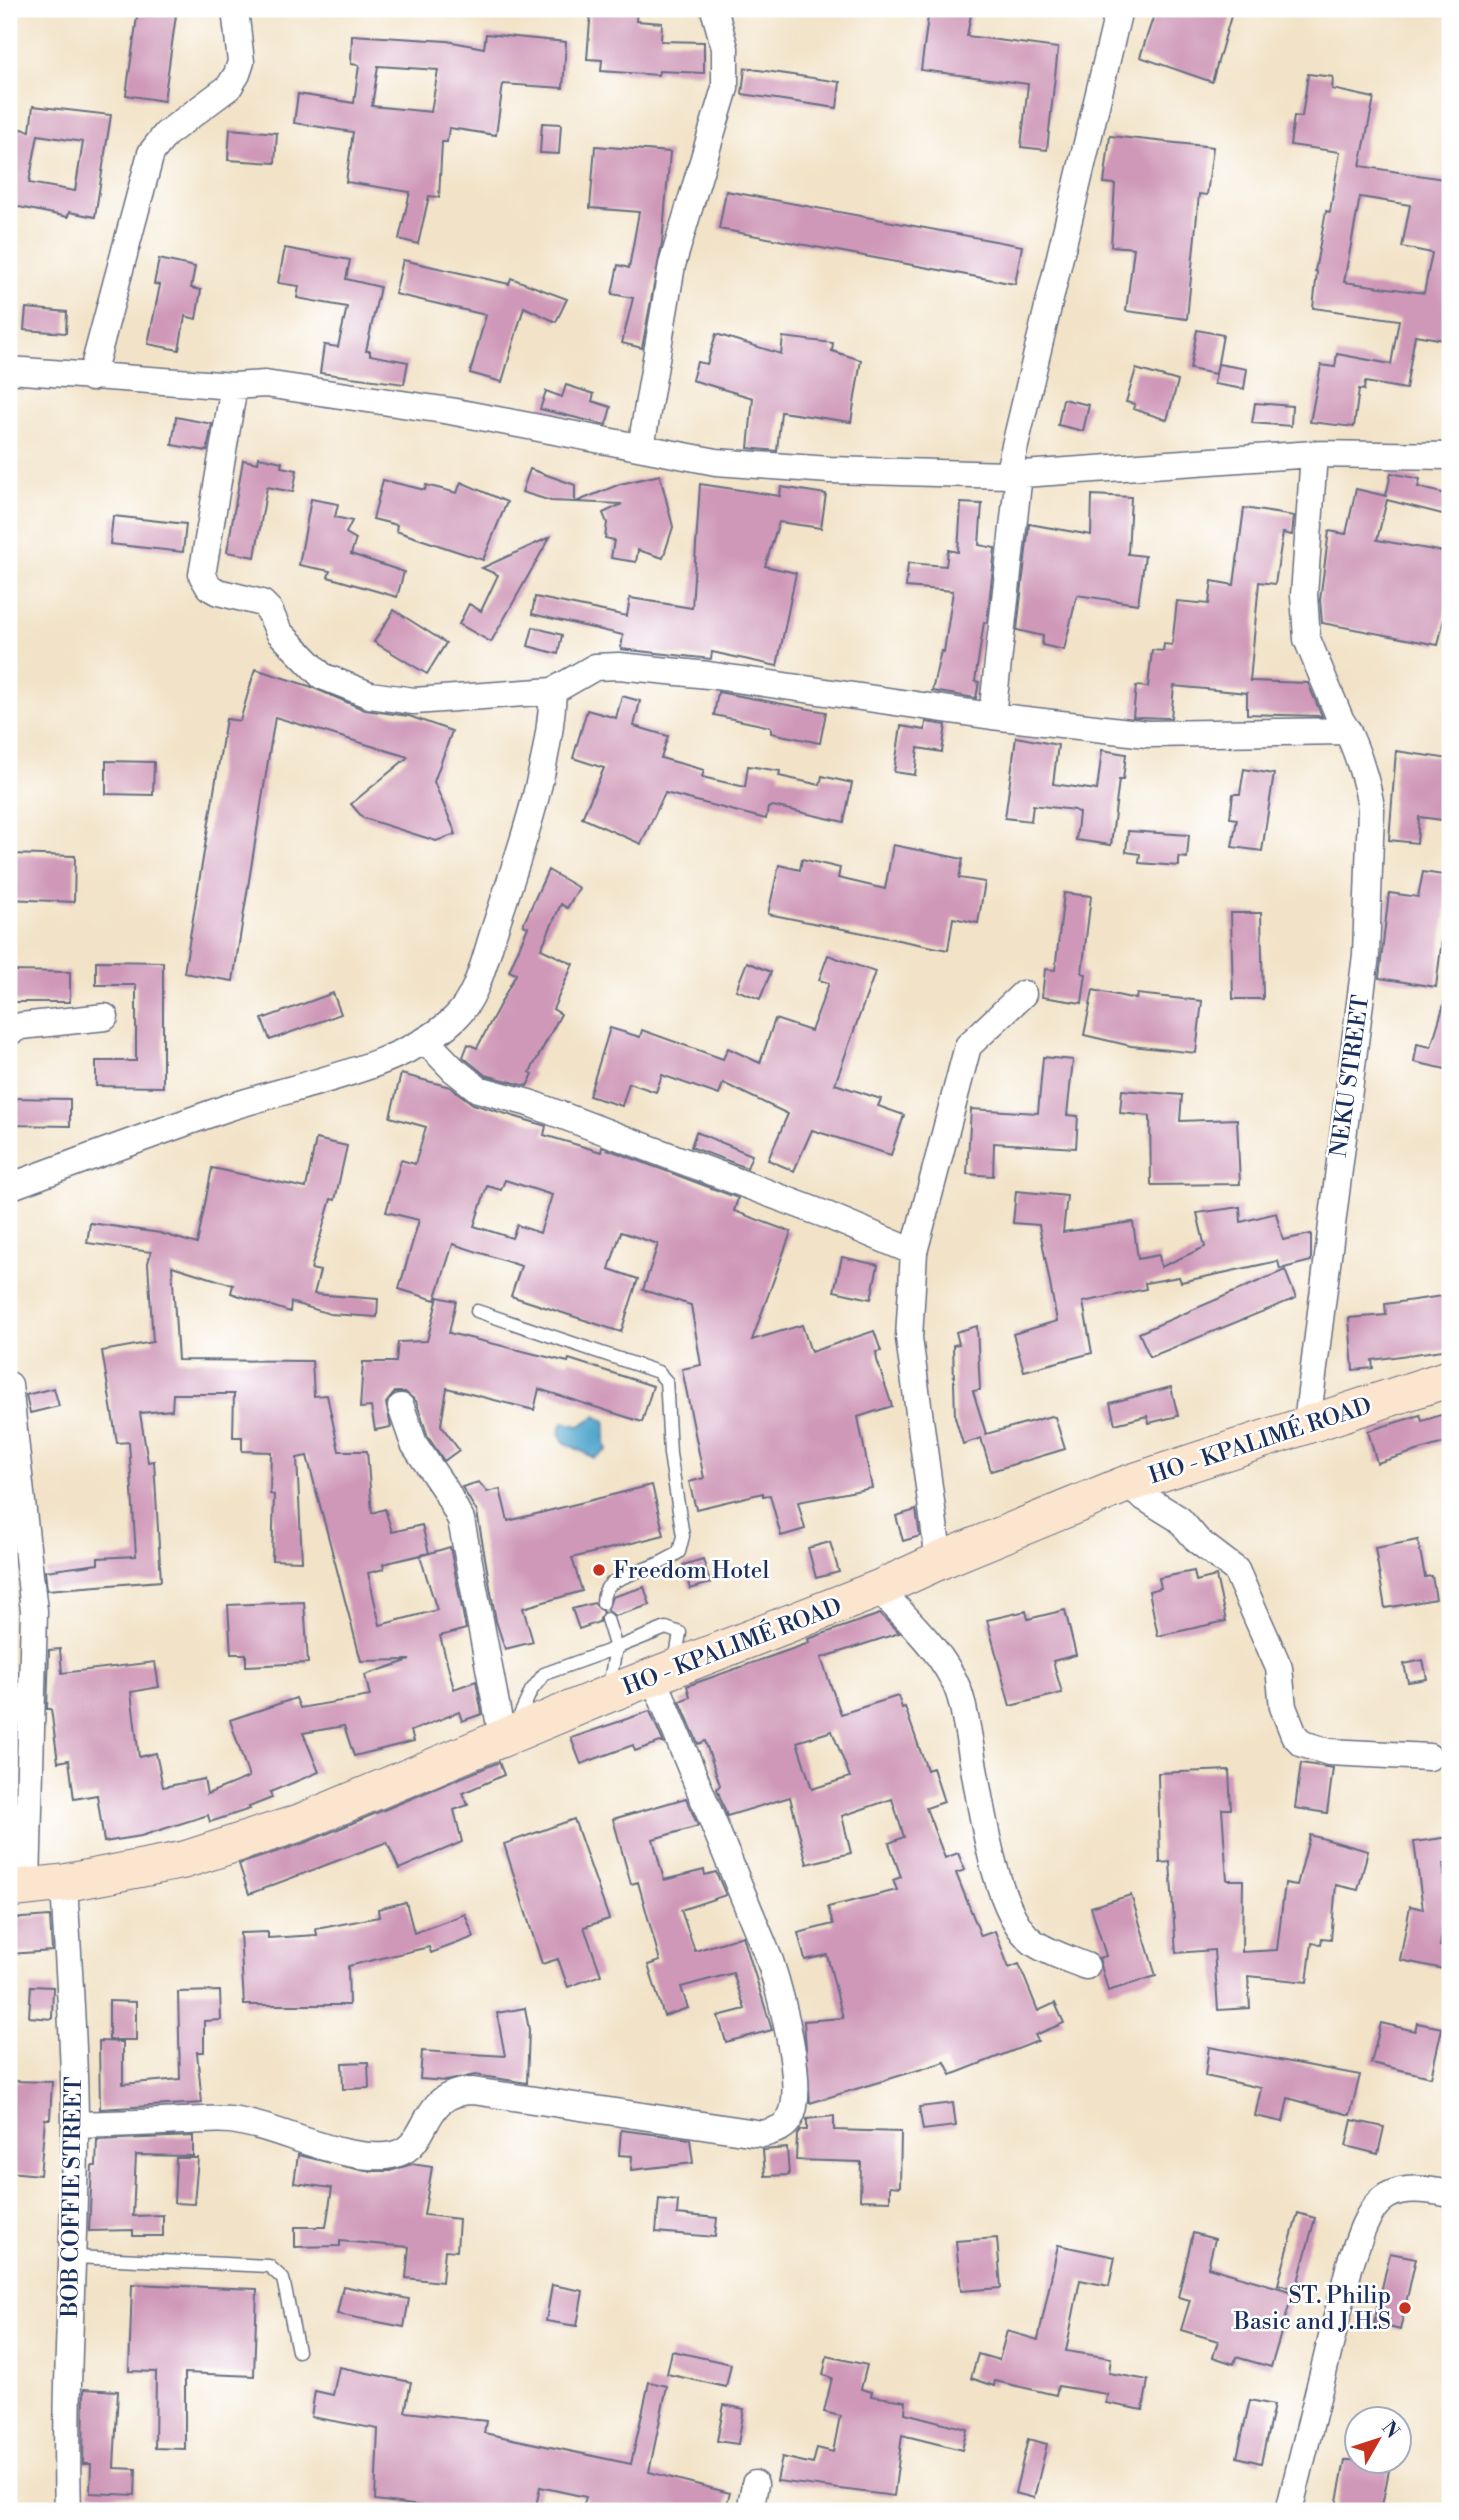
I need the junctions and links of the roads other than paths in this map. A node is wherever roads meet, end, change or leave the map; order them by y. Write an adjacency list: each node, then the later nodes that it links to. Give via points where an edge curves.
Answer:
1 (235, 9): 5 (street, via 241,62 237,74 229,87 166,134 151,153)
2 (714, 9): 7 (street, via 725,48 725,88 672,265)
3 (1119, 9): 10 (street)
4 (9, 370): 5 (street)
5 (91, 378): 6 (street)
6 (234, 386): 7 (street, via 265,384 450,411); 11 (street, via 204,558 202,575 209,587 226,596 262,603 279,632 322,677 370,695 414,701)
7 (641, 447): 10 (street, via 716,463)
8 (1314, 454): 9 (street); 10 (street); 13 (street, NEKU STREET, via 1304,595 1307,639)
9 (1450, 456)
10 (1014, 475): 12 (street)
11 (553, 691): 12 (street, via 595,667 619,666); 17 (street, via 550,728 520,852 476,985 457,1017)
12 (992, 716): 13 (street, via 1147,734)
13 (1348, 731): 24 (street, NEKU STREET, via 1369,789 1371,809 1366,955)
14 (1023, 994): 19 (street, via 968,1046)
15 (105, 1017): 16 (street, via 21,1026)
16 (9, 1032)
17 (427, 1042): 18 (street); 19 (street, via 478,1089 529,1103)
18 (9, 1187)
19 (914, 1252): 26 (street, via 909,1338)
20 (477, 1311): 28 (lane, via 658,1372 666,1381 670,1454 683,1536 679,1552 654,1568 611,1584)
21 (1450, 1378): 24 (main road, HO - KPALIMÉ ROAD)
22 (9, 1385): 36 (street, via 34,1611)
23 (401, 1407): 33 (street, via 414,1444 461,1520)
24 (1307, 1423): 25 (main road, HO - KPALIMÉ ROAD)
25 (1124, 1485): 26 (main road, HO - KPALIMÉ ROAD); 34 (street, via 1179,1519 1198,1541 1236,1570 1279,1668 1283,1707 1294,1735 1303,1744 1329,1752)
26 (939, 1560): 27 (main road, HO - KPALIMÉ ROAD)
27 (878, 1589): 31 (main road, HO - KPALIMÉ ROAD); 37 (street, via 925,1639 961,1698 983,1823 1016,1919 1033,1942)
28 (603, 1603)
29 (607, 1619): 30 (lane)
30 (616, 1648): 31 (lane, via 666,1628 675,1629 680,1633); 32 (lane); 33 (lane, via 544,1674)
31 (664, 1672): 32 (main road, HO - KPALIMÉ ROAD); 38 (street, via 785,2008 795,2097 792,2116 782,2128 763,2134 473,2091 446,2097 434,2106 416,2142 405,2153 384,2156 230,2120)
32 (608, 1693): 33 (main road, HO - KPALIMÉ ROAD)
33 (508, 1734): 35 (main road, HO - KPALIMÉ ROAD, via 299,1823 184,1860)
34 (1429, 1756)
35 (64, 1883): 36 (main road, HO - KPALIMÉ ROAD); 38 (street, BOB COFFIE STREET)
36 (18, 1888)
37 (1086, 1966)
38 (75, 2125): 40 (street, BOB COFFIE STREET)
39 (1450, 2194): 45 (street, via 1401,2188 1374,2205 1362,2227)
40 (74, 2257): 41 (lane, via 270,2266 283,2279); 43 (street, BOB COFFIE STREET, via 65,2428)
41 (298, 2351)
42 (755, 2484): 44 (street)
43 (68, 2511)
44 (750, 2511)
45 (1289, 2511)

